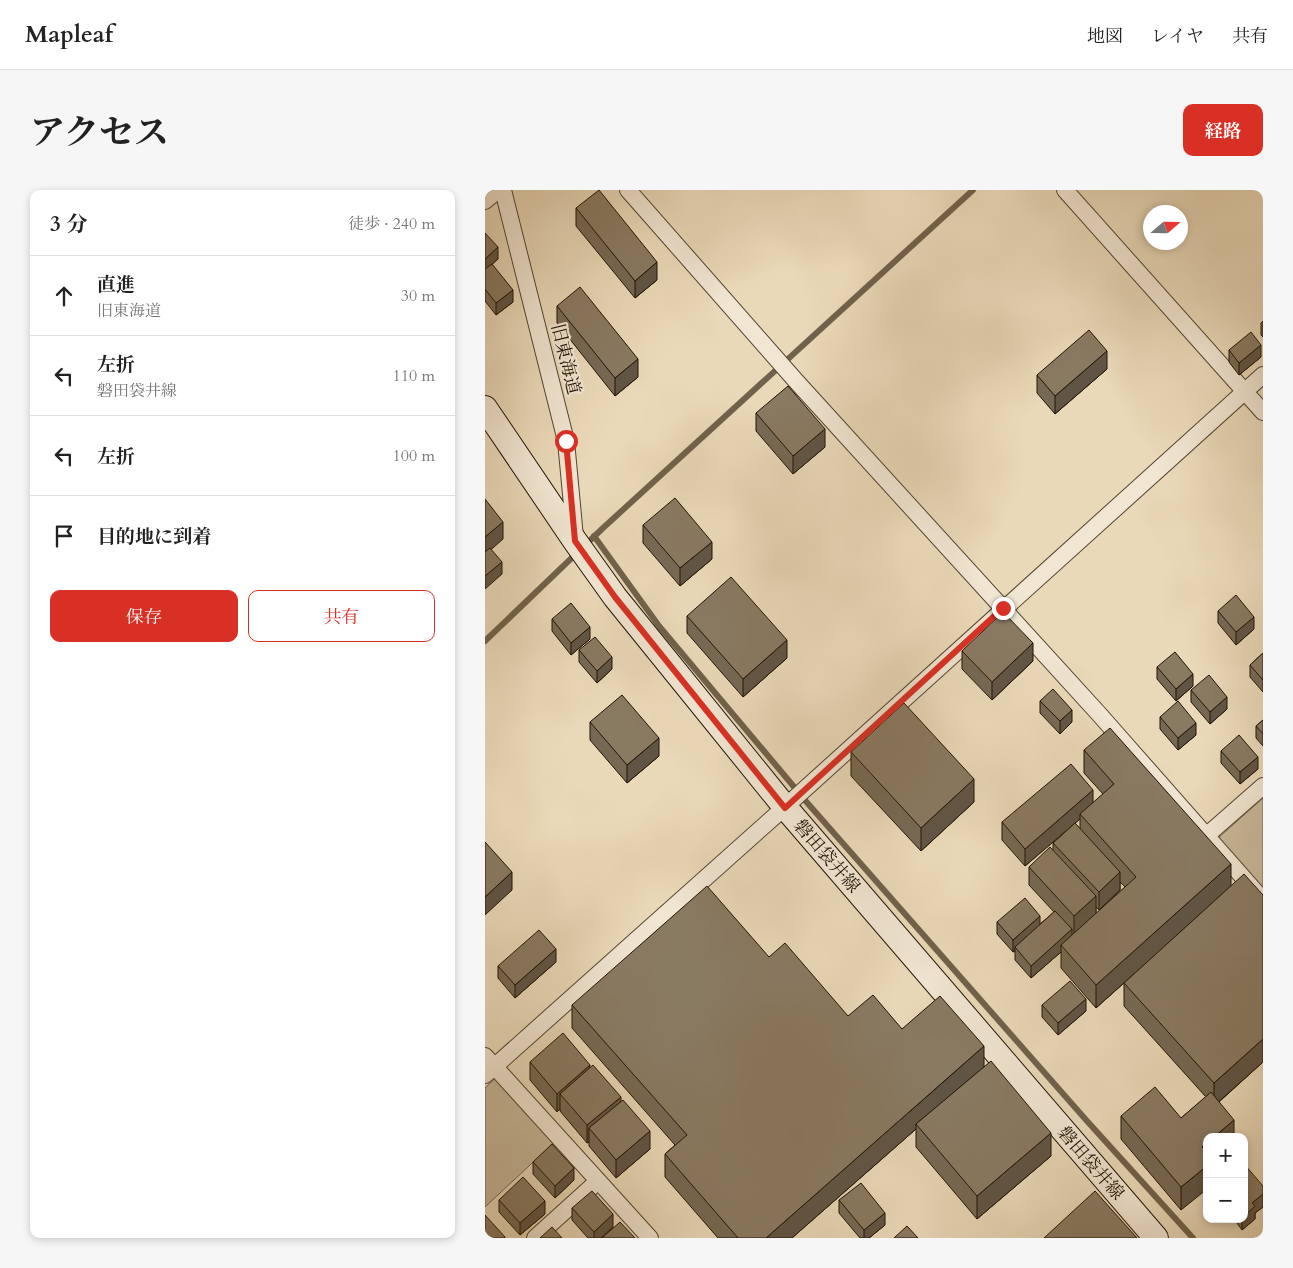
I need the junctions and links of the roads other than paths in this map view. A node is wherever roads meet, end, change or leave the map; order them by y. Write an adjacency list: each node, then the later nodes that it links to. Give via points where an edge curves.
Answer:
1 (498, 190): 5 (street)
2 (503, 190): 10 (street, 旧東海道, via 566,441)
3 (628, 190): 11 (street)
4 (1065, 190): 7 (street)
5 (485, 201)
6 (1263, 375): 7 (street)
7 (1244, 391): 9 (street); 11 (street)
8 (485, 408): 10 (main road, 磐田袋井線)
9 (1263, 412)
10 (575, 541): 13 (main road, 磐田袋井線, via 621,605)
11 (1003, 608): 13 (street); 14 (street)
12 (1263, 786): 14 (street)
13 (785, 808): 16 (street); 20 (main road, 磐田袋井線)
14 (1206, 836): 15 (street)
15 (1263, 900)
16 (488, 1066): 17 (street)
17 (598, 1180): 18 (street); 19 (street)
18 (535, 1238)
19 (650, 1238)
20 (1156, 1238)

